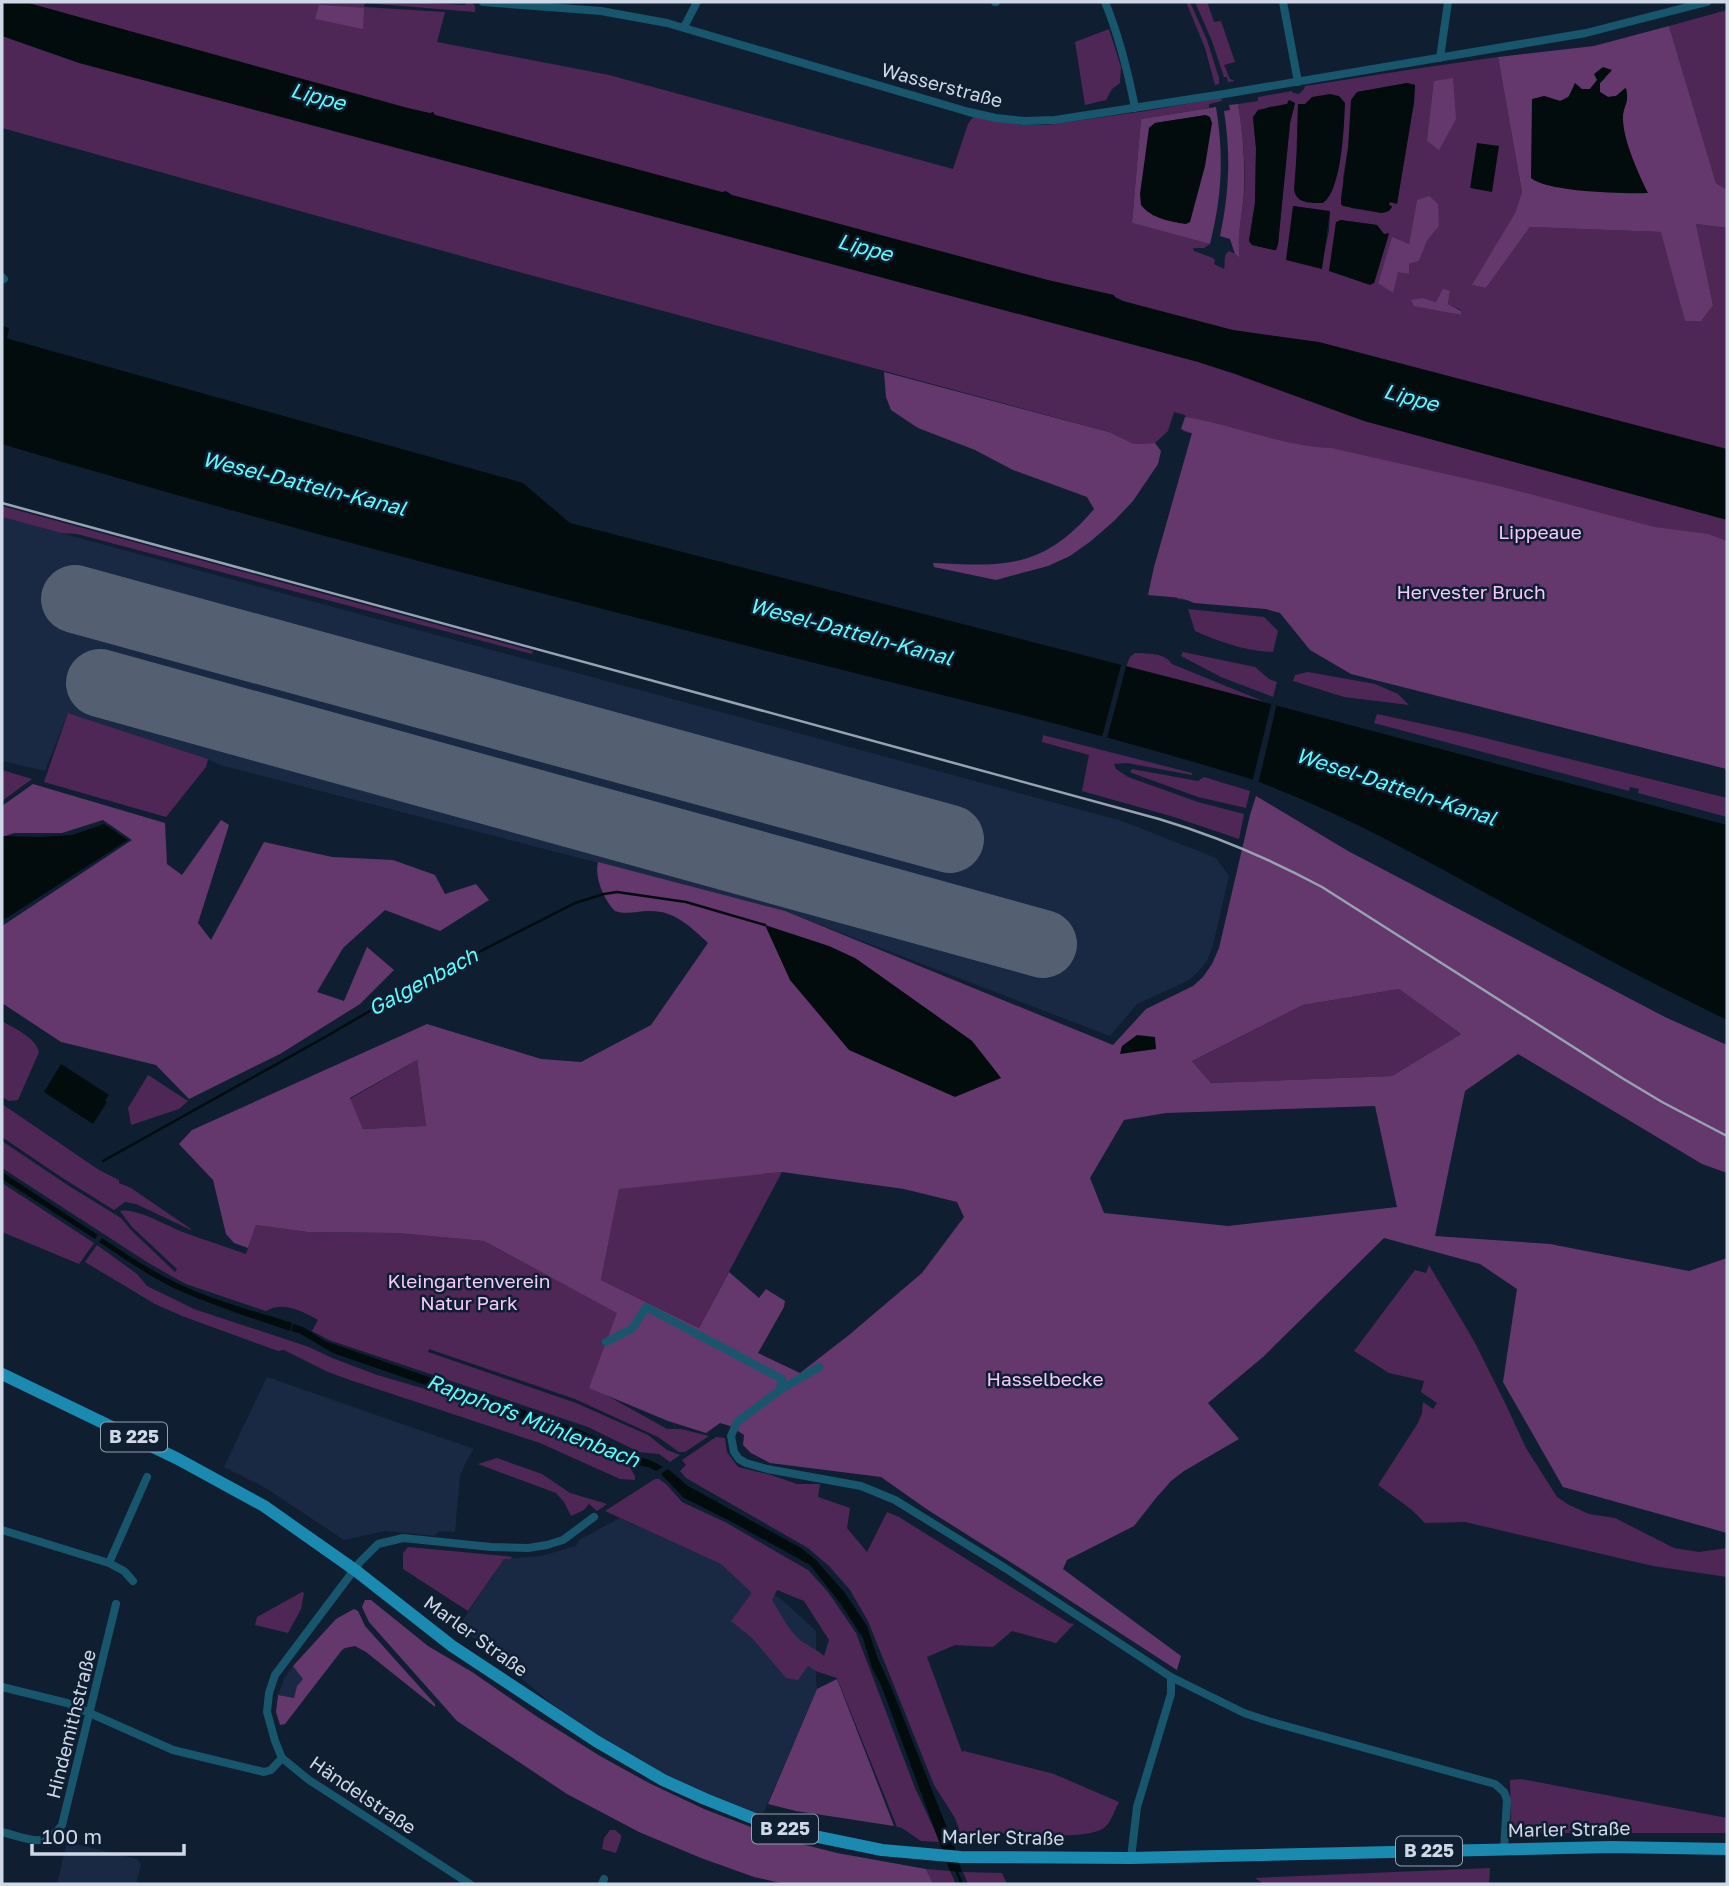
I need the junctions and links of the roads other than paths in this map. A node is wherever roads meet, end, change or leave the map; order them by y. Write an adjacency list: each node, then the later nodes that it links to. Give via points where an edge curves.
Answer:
1 (483, 2): 7 (street, Wasserstraße, via 601,10)
2 (696, 2): 7 (street)
3 (1105, 2): 10 (street)
4 (1283, 2): 9 (street)
5 (1448, 2): 8 (street)
6 (1707, 2): 8 (street, Wasserstraße, via 1587,33)
7 (684, 27): 10 (street, Wasserstraße, via 996,118 1055,120)
8 (1440, 58): 9 (street, Wasserstraße)
9 (1298, 82): 10 (street, Wasserstraße)
10 (1135, 108)
11 (606, 1342): 14 (street, via 633,1328 646,1307 782,1378)
12 (820, 1367): 14 (street)
13 (2, 1374): 19 (main road, Marler Straße / B 225, via 264,1506)
14 (779, 1390): 22 (street, via 734,1426 731,1444 739,1459 766,1469 861,1486 895,1500)
15 (147, 1477): 18 (street)
16 (594, 1517): 19 (street, via 563,1539 537,1546 491,1547 403,1538 378,1544)
17 (2, 1530): 18 (street)
18 (109, 1563): 20 (street)
19 (355, 1570): 25 (street, Händelstraße, via 275,1675 267,1712); 29 (main road, Marler Straße / B 225, via 452,1646 596,1741 663,1780 782,1828 915,1854)
20 (133, 1581)
21 (116, 1604): 24 (street, Hindemithstraße)
22 (1171, 1677): 27 (street, via 1255,1718 1495,1784 1507,1800); 29 (street, via 1171,1694 1137,1807)
23 (2, 1688): 24 (street)
24 (90, 1713): 25 (street, via 162,1746 264,1772); 26 (street, Hindemithstraße, via 62,1825 55,1835 38,1840)
25 (282, 1758): 30 (street, Händelstraße)
26 (2, 1832)
27 (1504, 1849): 28 (main road, Marler Straße / B 225); 29 (main road, Marler Straße / B 225)
28 (1727, 1849)
29 (1131, 1858)
30 (458, 1881): 31 (street, Händelstraße)
31 (470, 1884)

